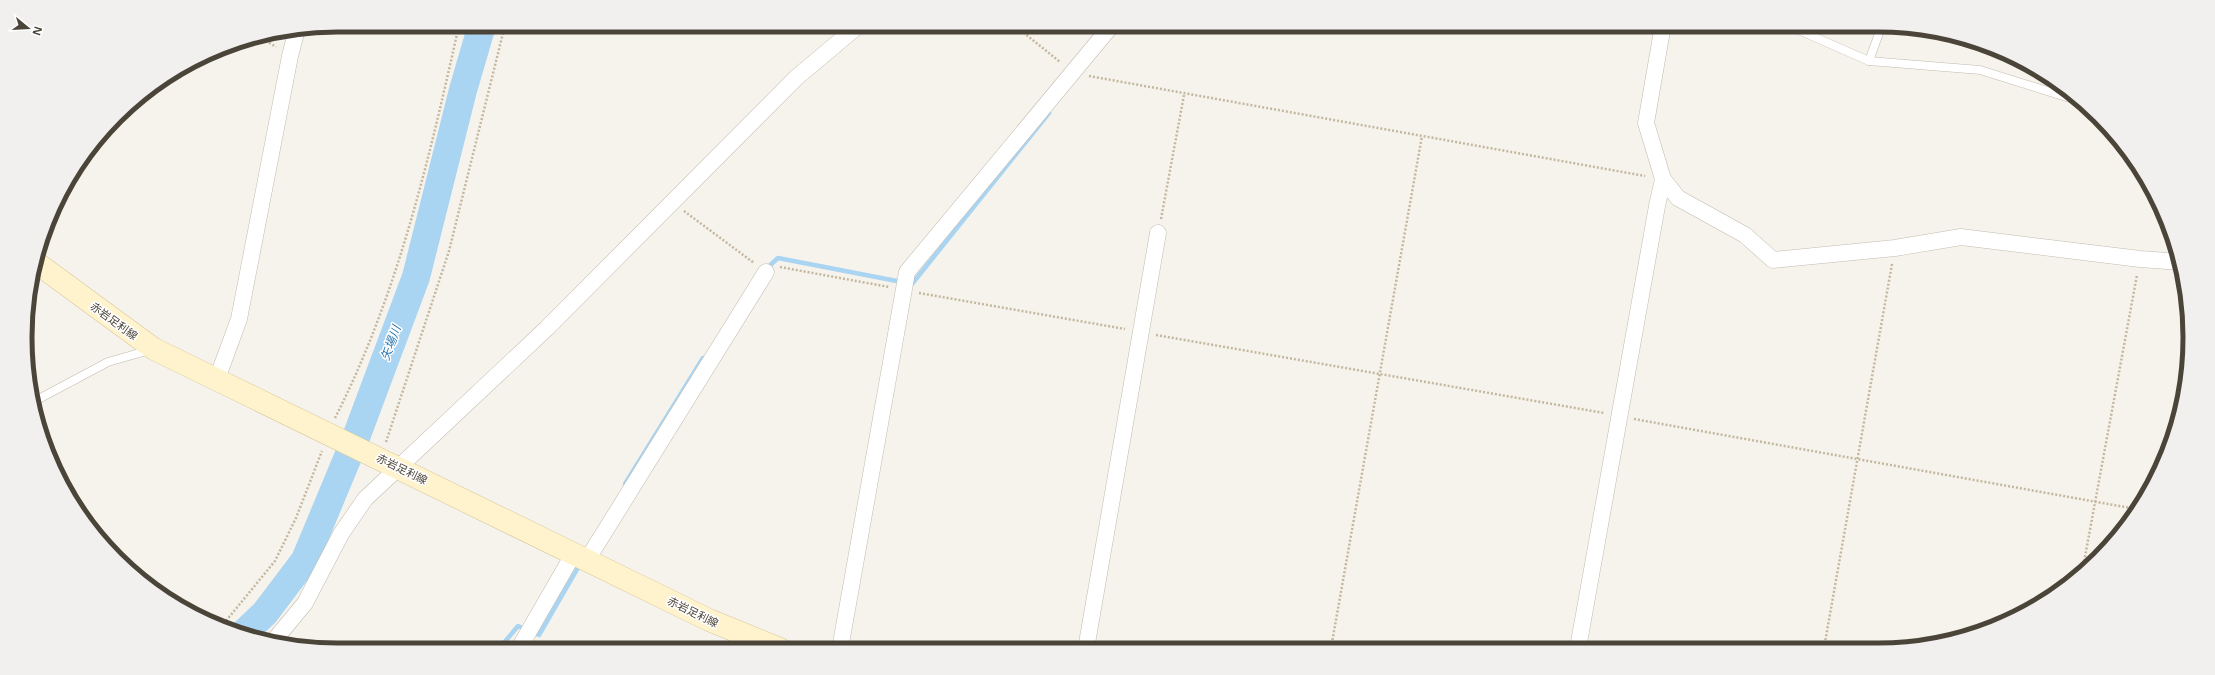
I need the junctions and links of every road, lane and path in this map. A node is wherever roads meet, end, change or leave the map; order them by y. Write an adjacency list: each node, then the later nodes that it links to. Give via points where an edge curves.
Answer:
1 (457, 32): 32 (path, via 422,187 388,294 359,371)
2 (504, 32): 33 (path, via 449,251)
3 (851, 32): 18 (street, via 798,77)
4 (1023, 32): 13 (path)
5 (1106, 32): 13 (street)
6 (1662, 32): 17 (street, via 1646,123)
7 (1803, 32): 12 (lane)
8 (1880, 32): 12 (lane)
9 (295, 35): 11 (street)
10 (266, 40): 11 (path)
11 (290, 56): 29 (street, via 240,319)
12 (1869, 61): 15 (lane, via 1980,70)
13 (1073, 73): 14 (path); 25 (street, via 907,272)
14 (1184, 95): 16 (path); 19 (path)
15 (2065, 97)
16 (1422, 136): 17 (path); 28 (path)
17 (1664, 179): 20 (street, via 1678,198 1745,235 1773,260); 31 (street)
18 (674, 203): 24 (path); 35 (street, via 546,330)
19 (1158, 233): 26 (street)
20 (1895, 248): 21 (street, via 1961,237); 34 (path)
21 (2140, 259): 22 (street); 36 (path)
22 (2174, 262)
23 (40, 266): 27 (main road, 赤岩足利線)
24 (766, 272): 25 (path, via 769,268 777,266); 38 (street)
25 (902, 290): 26 (path); 44 (street)
26 (1141, 332): 28 (path); 45 (street)
27 (154, 349): 29 (main road, 赤岩足利線); 30 (lane, via 108,362)
28 (1379, 375): 31 (path); 46 (path)
29 (217, 379): 32 (main road, 赤岩足利線)
30 (38, 399)
31 (1620, 416): 34 (path); 47 (street)
32 (330, 435): 33 (main road, 赤岩足利線); 40 (path, via 296,518 275,561)
33 (380, 451): 35 (main road, 赤岩足利線)
34 (1857, 459): 36 (path); 48 (path)
35 (400, 468): 38 (main road, 赤岩足利線); 41 (street, via 365,499 352,515 304,603)
36 (2095, 502): 37 (path); 39 (path)
37 (2131, 508)
38 (580, 556): 42 (street); 43 (main road, 赤岩足利線, via 709,620)
39 (2084, 563)
40 (225, 622)
41 (277, 637)
42 (523, 643)
43 (765, 643)
44 (841, 643)
45 (1087, 643)
46 (1332, 643)
47 (1579, 643)
48 (1825, 643)

